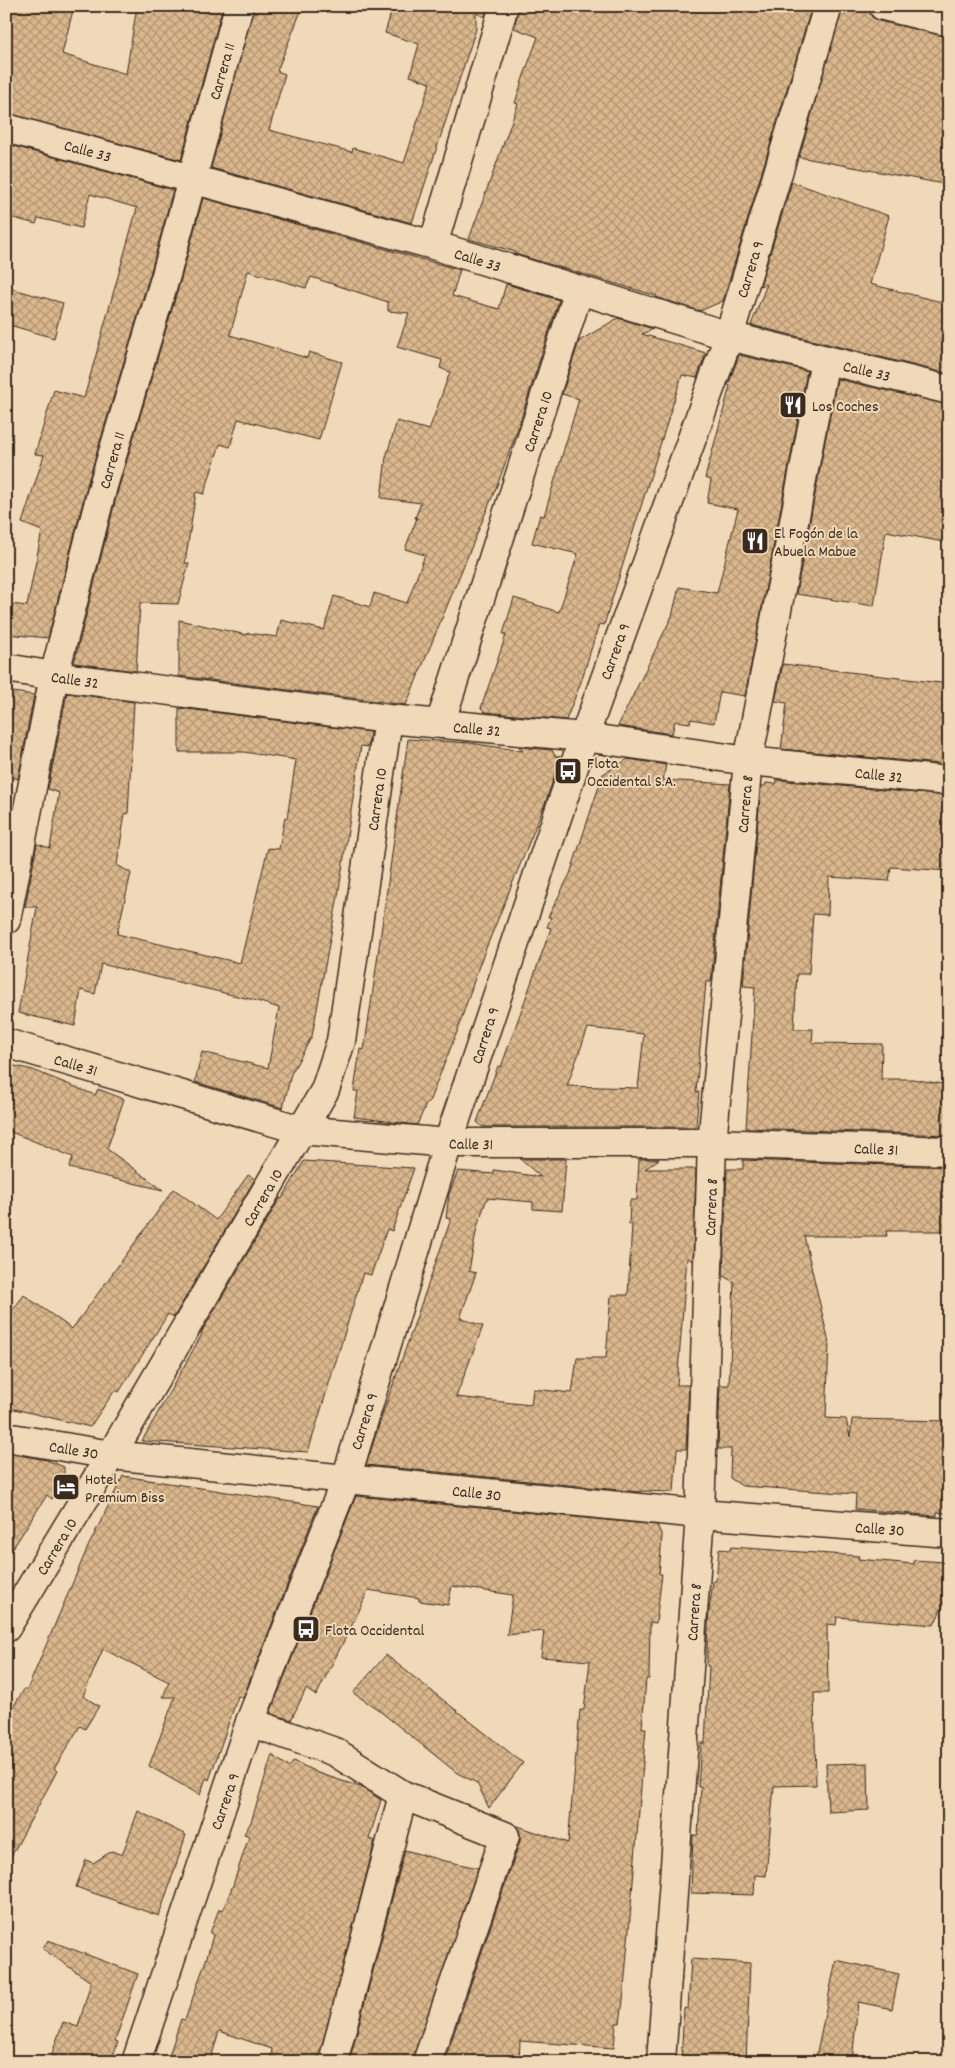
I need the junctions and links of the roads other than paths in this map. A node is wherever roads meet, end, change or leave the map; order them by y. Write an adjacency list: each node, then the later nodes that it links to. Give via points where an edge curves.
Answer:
1 (239, 6): 7 (street, Carrera 11)
2 (504, 6): 8 (street)
3 (828, 6): 10 (street, Carrera 9)
4 (883, 6): 5 (street)
5 (949, 22)
6 (6, 128): 7 (street, Calle 33)
7 (191, 178): 8 (street, Calle 33); 14 (street, Carrera 11, via 166,275 103,486)
8 (433, 245): 9 (street, Calle 33)
9 (579, 290): 10 (street, Calle 33); 16 (street, Carrera 10)
10 (729, 336): 11 (street, Calle 33); 17 (street, Carrera 9)
11 (825, 360): 12 (street, Calle 33); 18 (street, Carrera 8)
12 (949, 390)
13 (6, 668): 14 (street, Calle 32)
14 (54, 676): 15 (street, Calle 32); 20 (street, Carrera 11)
15 (388, 719): 16 (street, Calle 32); 22 (street, Carrera 10, via 341,1041 325,1090)
16 (440, 724): 17 (street, Calle 32)
17 (584, 737): 18 (street, Calle 32); 23 (street, Carrera 9)
18 (748, 761): 19 (street, Calle 32); 24 (street, Carrera 8)
19 (949, 780)
20 (6, 920)
21 (6, 1043): 22 (street, Calle 31)
22 (301, 1130): 23 (street, Calle 31); 27 (street, Carrera 10)
23 (448, 1143): 24 (street, Calle 31); 28 (street, Carrera 9)
24 (712, 1143): 25 (street, Calle 31); 29 (street, Carrera 8)
25 (949, 1151)
26 (6, 1437): 27 (street, Calle 30)
27 (111, 1455): 28 (street, Calle 30); 31 (street, Carrera 10)
28 (346, 1479): 29 (street, Calle 30); 32 (street, Carrera 9)
29 (700, 1514): 30 (street, Calle 30); 37 (street, Carrera 8)
30 (949, 1533)
31 (6, 1628)
32 (250, 1722): 33 (street, via 335,1752); 34 (street, Carrera 9)
33 (403, 1795): 35 (street); 36 (street, via 505,1836)
34 (136, 2062)
35 (333, 2062)
36 (428, 2062)
37 (661, 2062)

